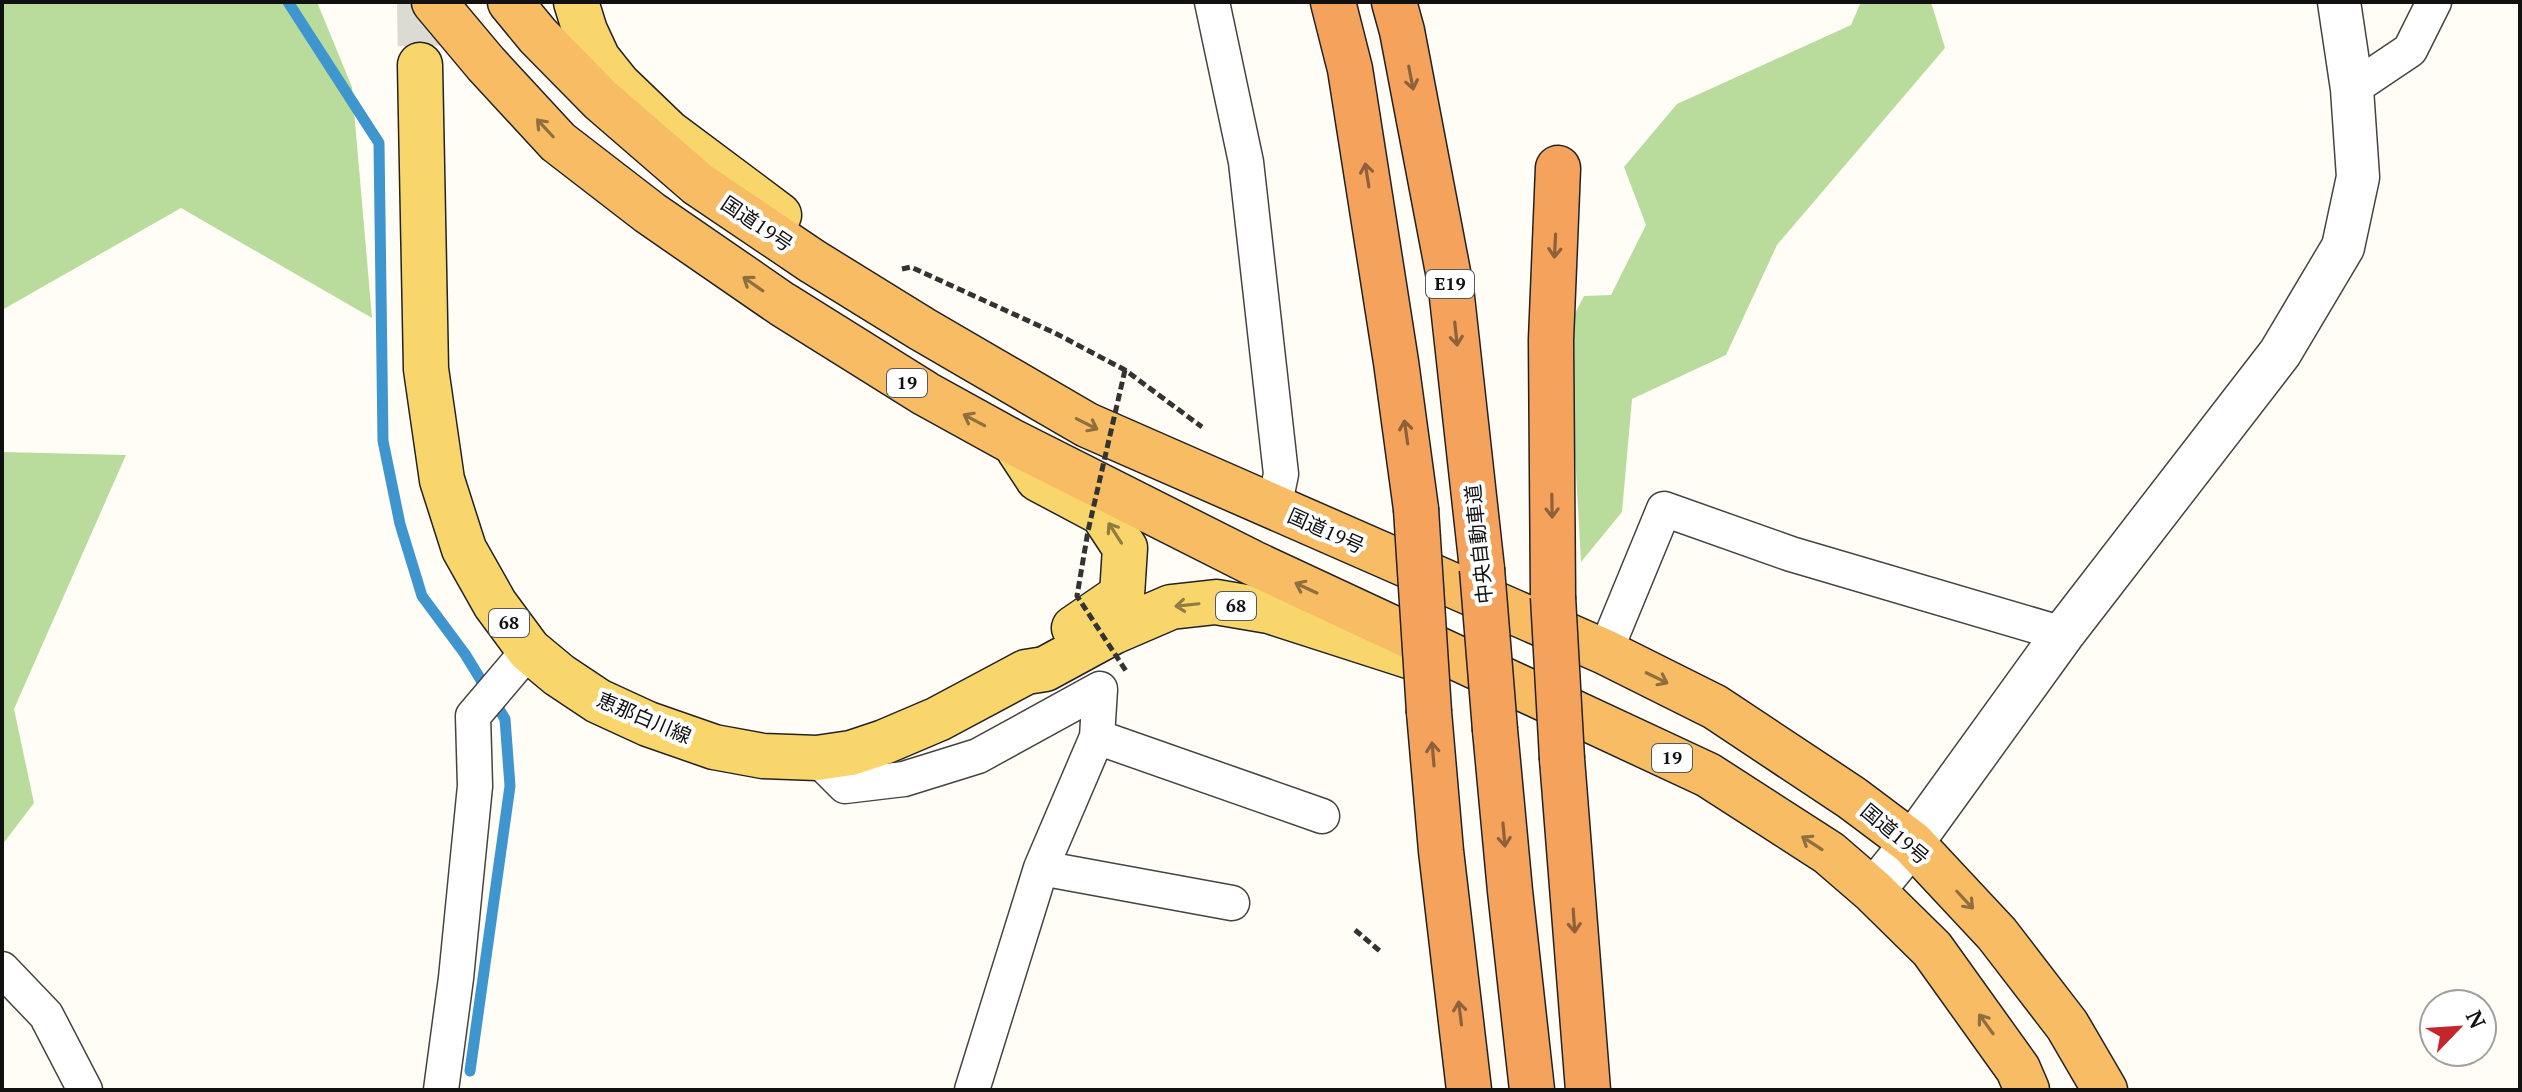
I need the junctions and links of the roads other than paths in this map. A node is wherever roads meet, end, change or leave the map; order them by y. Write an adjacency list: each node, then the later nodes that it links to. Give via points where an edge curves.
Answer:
1 (434, 2): 13 (highway, 19, one-way to 1, via 782,304 650,213 558,142)
2 (510, 2): 12 (highway, 国道19号, via 601,100 698,184)
3 (576, 2): 12 (main road, via 598,59 668,132)
4 (1212, 2): 14 (street, via 1246,162 1281,474)
5 (1333, 2): 31 (highway, one-way to 5, bridge, via 1441,851 1416,509 1352,85)
6 (1394, 2): 32 (highway, 中央自動車道 / E19, one-way to 32, bridge, via 1451,288)
7 (2339, 2): 10 (street)
8 (2434, 2): 10 (street, via 2410,50)
9 (420, 65): 18 (main road, 恵那白川線 / 68, via 426,369 442,480 464,549 495,604)
10 (2352, 89): 15 (street, via 2358,177 2343,247 2280,353)
11 (1558, 168): 33 (highway, one-way to 33, bridge, via 1551,340 1553,597)
12 (922, 329): 14 (highway, 国道19号, one-way to 14, via 1087,425)
13 (1013, 442): 17 (highway, 19, one-way to 13); 19 (main road, 68, one-way to 13, via 1035,655 1122,595 1125,548 1102,513 1038,479)
14 (1274, 508): 16 (highway, 国道19号)
15 (2063, 634): 16 (street, via 1791,554 1664,509); 23 (street)
16 (1605, 652): 23 (highway, 国道19号, one-way to 23, via 1715,707)
17 (1452, 657): 19 (main road, 68, one-way to 19, via 1421,660 1269,611 1216,602 1171,607 1045,669); 25 (highway, 19, one-way to 17, via 1829,853 1708,775)
18 (518, 662): 21 (main road, 恵那白川線 / 68, via 559,675 648,724 714,747); 29 (street, via 473,716 475,786)
19 (1026, 672): 21 (main road, 恵那白川線 / 68, via 884,742)
20 (1097, 737): 21 (street, via 1100,689 978,756 904,779 845,786); 22 (street); 24 (street)
21 (817, 758)
22 (1322, 816)
23 (1912, 843): 25 (street); 35 (highway, 国道19号, one-way to 35, via 1997,934 2067,1025)
24 (1041, 868): 26 (street); 30 (street)
25 (1873, 891): 34 (highway, 19, one-way to 25, via 2018,1069 1932,949)
26 (1232, 903)
27 (2, 969): 28 (street, via 46,1015)
28 (85, 1090)
29 (441, 1090)
30 (972, 1090)
31 (1469, 1090)
32 (1532, 1090)
33 (1588, 1090)
34 (2027, 1090)
35 (2105, 1090)

